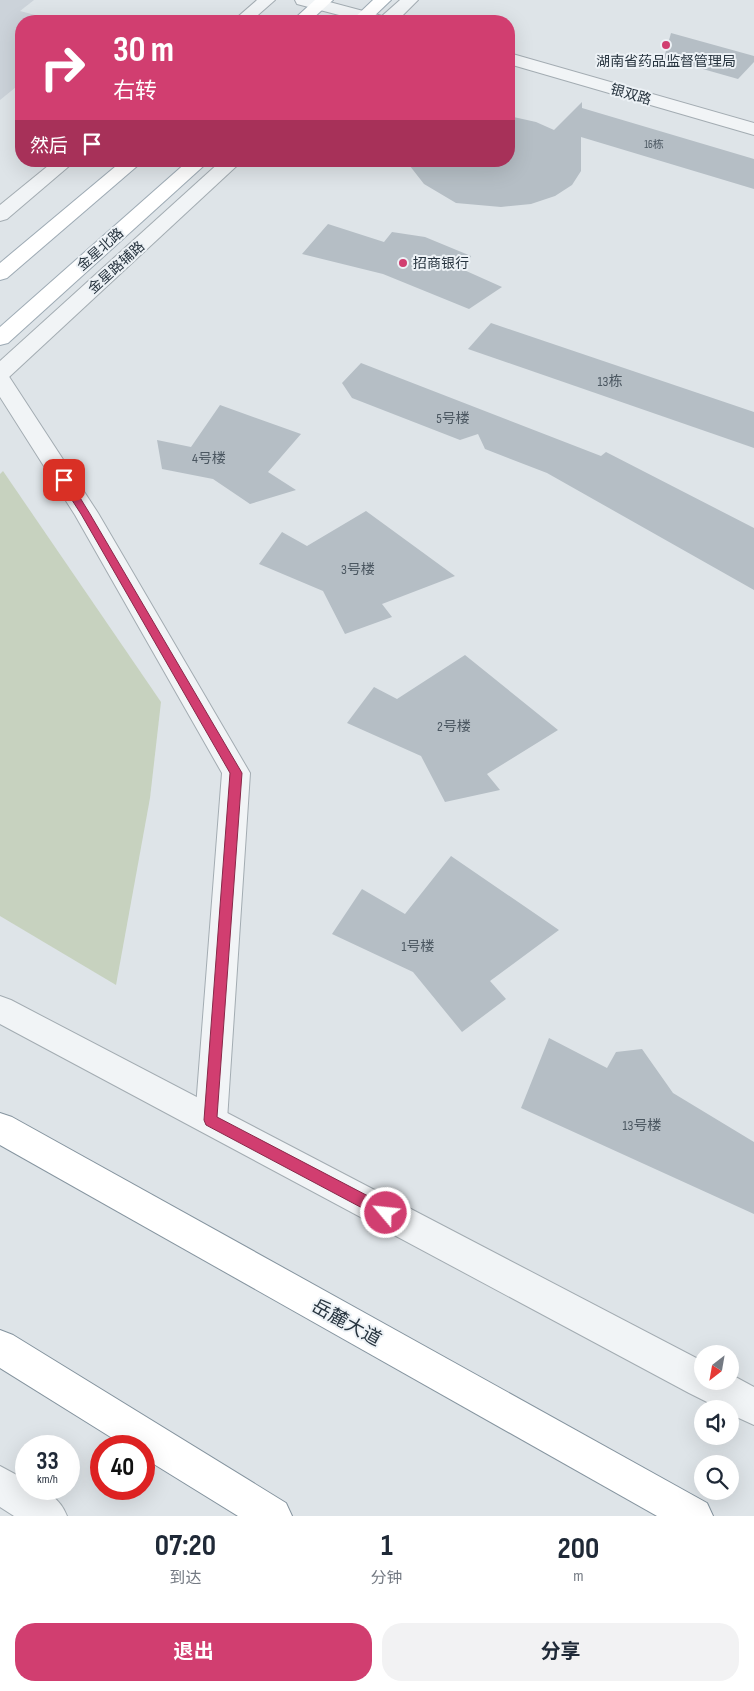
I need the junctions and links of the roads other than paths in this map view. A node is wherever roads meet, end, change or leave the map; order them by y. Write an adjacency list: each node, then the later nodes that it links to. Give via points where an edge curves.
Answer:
1 (267, 0): 5 (street)
2 (383, 0): 8 (main road)
3 (410, 0): 9 (street)
4 (316, 2): 6 (main road); 7 (street)
5 (248, 15)
6 (305, 15)
7 (350, 15)
8 (366, 15)
9 (394, 15)
10 (515, 60): 11 (street, 银双路)
11 (754, 129)
12 (59, 167): 16 (street)
13 (127, 167): 17 (main road)
14 (193, 167): 18 (main road, 金星北路)
15 (226, 167): 19 (street, 金星路辅路)
16 (0, 215)
17 (0, 274)
18 (0, 338)
19 (0, 373)
20 (0, 380): 22 (street, via 86,514 236,773)
21 (0, 1010): 22 (street)
22 (210, 1120): 25 (street)
23 (0, 1128): 31 (main road, 岳麓大道)
24 (0, 1348): 30 (main road)
25 (694, 1375)
26 (723, 1390): 27 (street)
27 (754, 1407)
28 (0, 1485): 29 (street)
29 (48, 1516)
30 (273, 1516)
31 (694, 1516)

